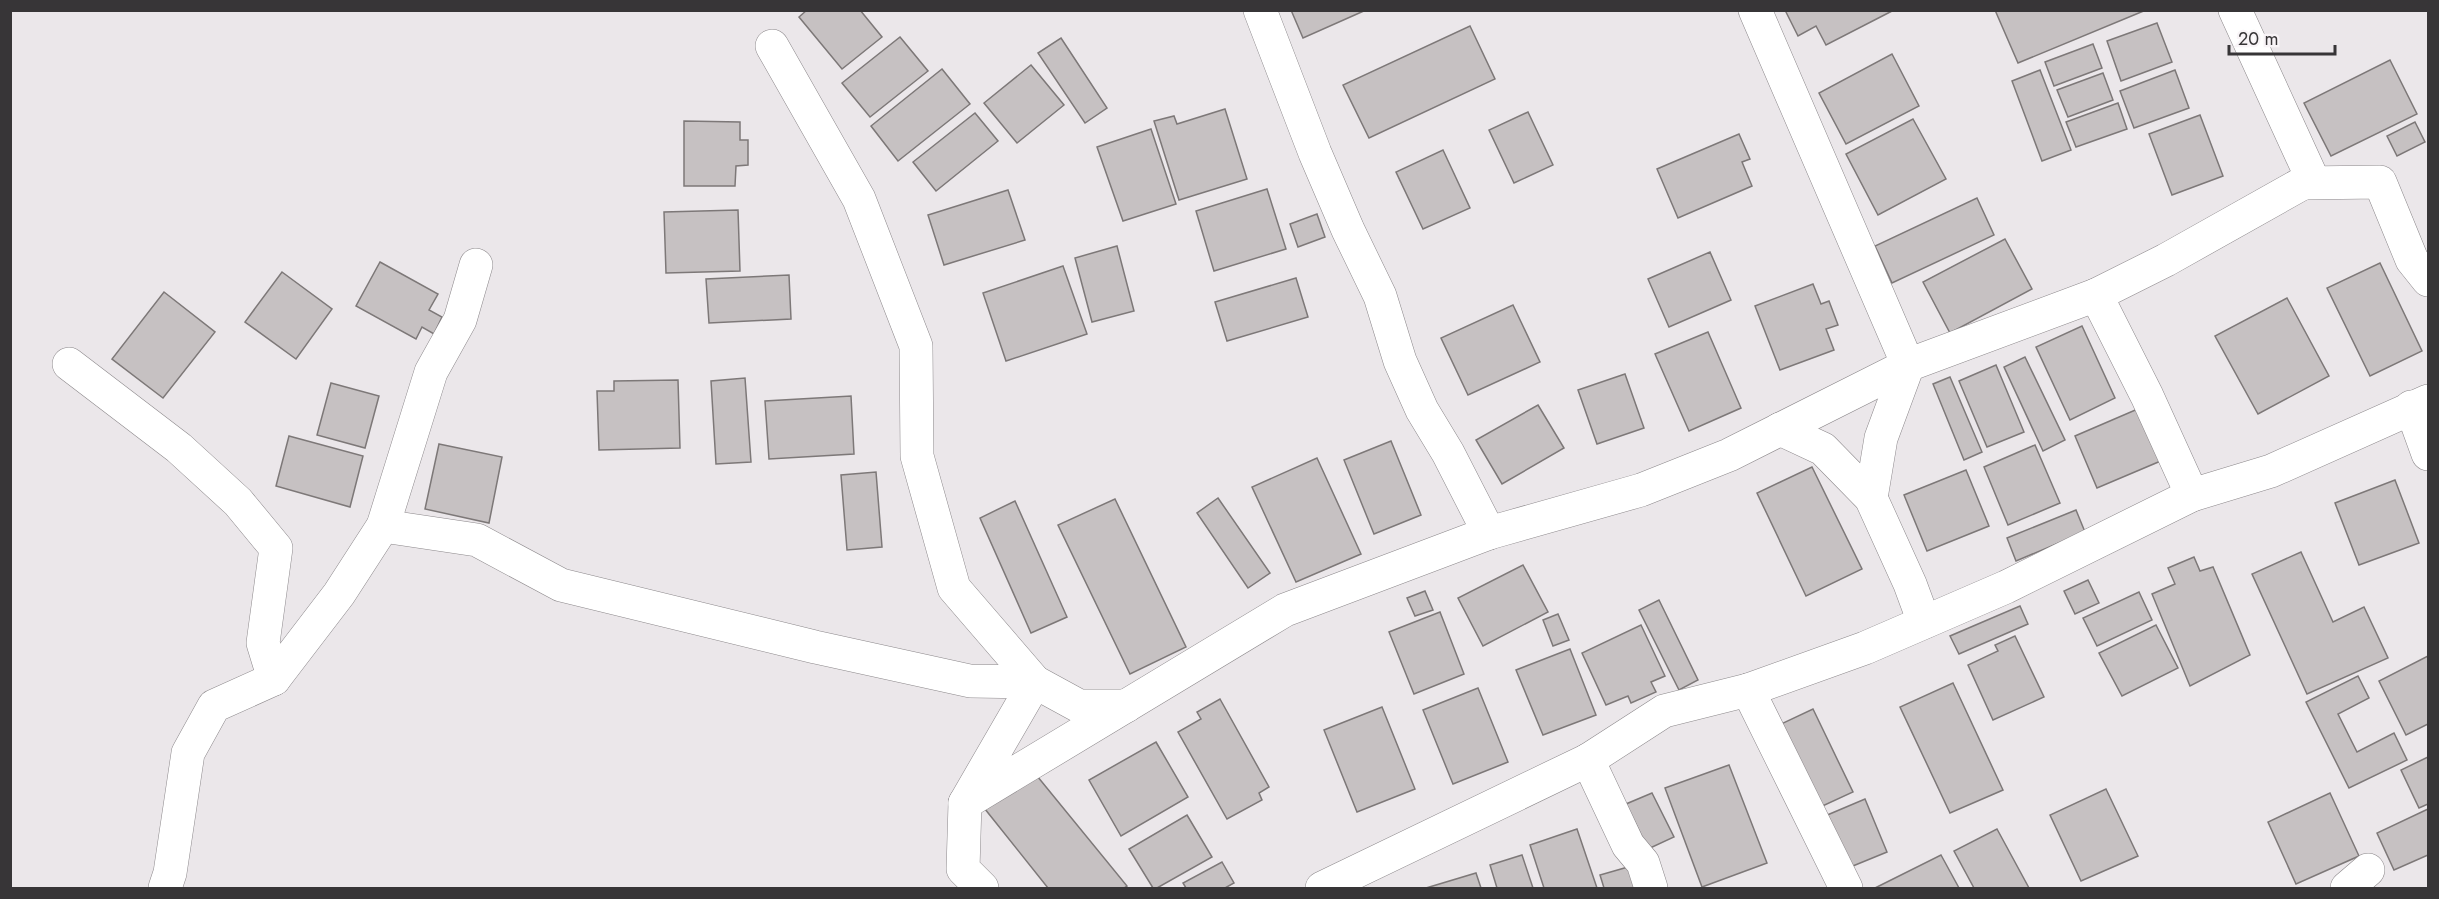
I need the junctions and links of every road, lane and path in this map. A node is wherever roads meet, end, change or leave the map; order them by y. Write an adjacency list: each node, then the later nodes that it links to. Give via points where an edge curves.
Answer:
1 (1260, 10): 17 (street, via 1315,153 1380,296 1400,361)
2 (1755, 10): 10 (street)
3 (2235, 10): 5 (street)
4 (772, 46): 20 (street, via 859,199 916,346 917,456 954,588)
5 (2312, 178): 7 (street, via 2303,183 2380,182 2412,260); 8 (street)
6 (476, 265): 16 (street, via 460,320 431,372)
7 (2428, 280)
8 (2096, 295): 10 (street); 14 (street)
9 (69, 364): 19 (street, via 179,448 238,502 276,548 263,643)
10 (1908, 365): 12 (street); 15 (street, via 1881,438)
11 (2420, 404): 13 (street); 14 (street, via 2271,471)
12 (1780, 429): 15 (street, via 1822,449); 17 (street, via 1729,455 1641,490)
13 (2428, 454)
14 (2192, 495): 18 (street)
15 (1871, 498): 18 (street)
16 (383, 526): 19 (street, via 339,594); 20 (street, via 477,540 561,585 815,647 970,681)
17 (1489, 534): 22 (street, via 1285,610)
18 (1924, 622): 21 (street)
19 (274, 679): 25 (street, via 214,706 188,753)
20 (1035, 682): 22 (street, via 1079,706); 24 (street)
21 (1748, 690): 23 (street, via 1664,711); 29 (street)
22 (1126, 706): 24 (street)
23 (1588, 760): 27 (street); 28 (street, via 1628,845 1643,862)
24 (965, 803): 26 (street, via 963,868)
25 (165, 888)
26 (982, 888)
27 (1322, 888)
28 (1650, 888)
29 (1846, 888)

